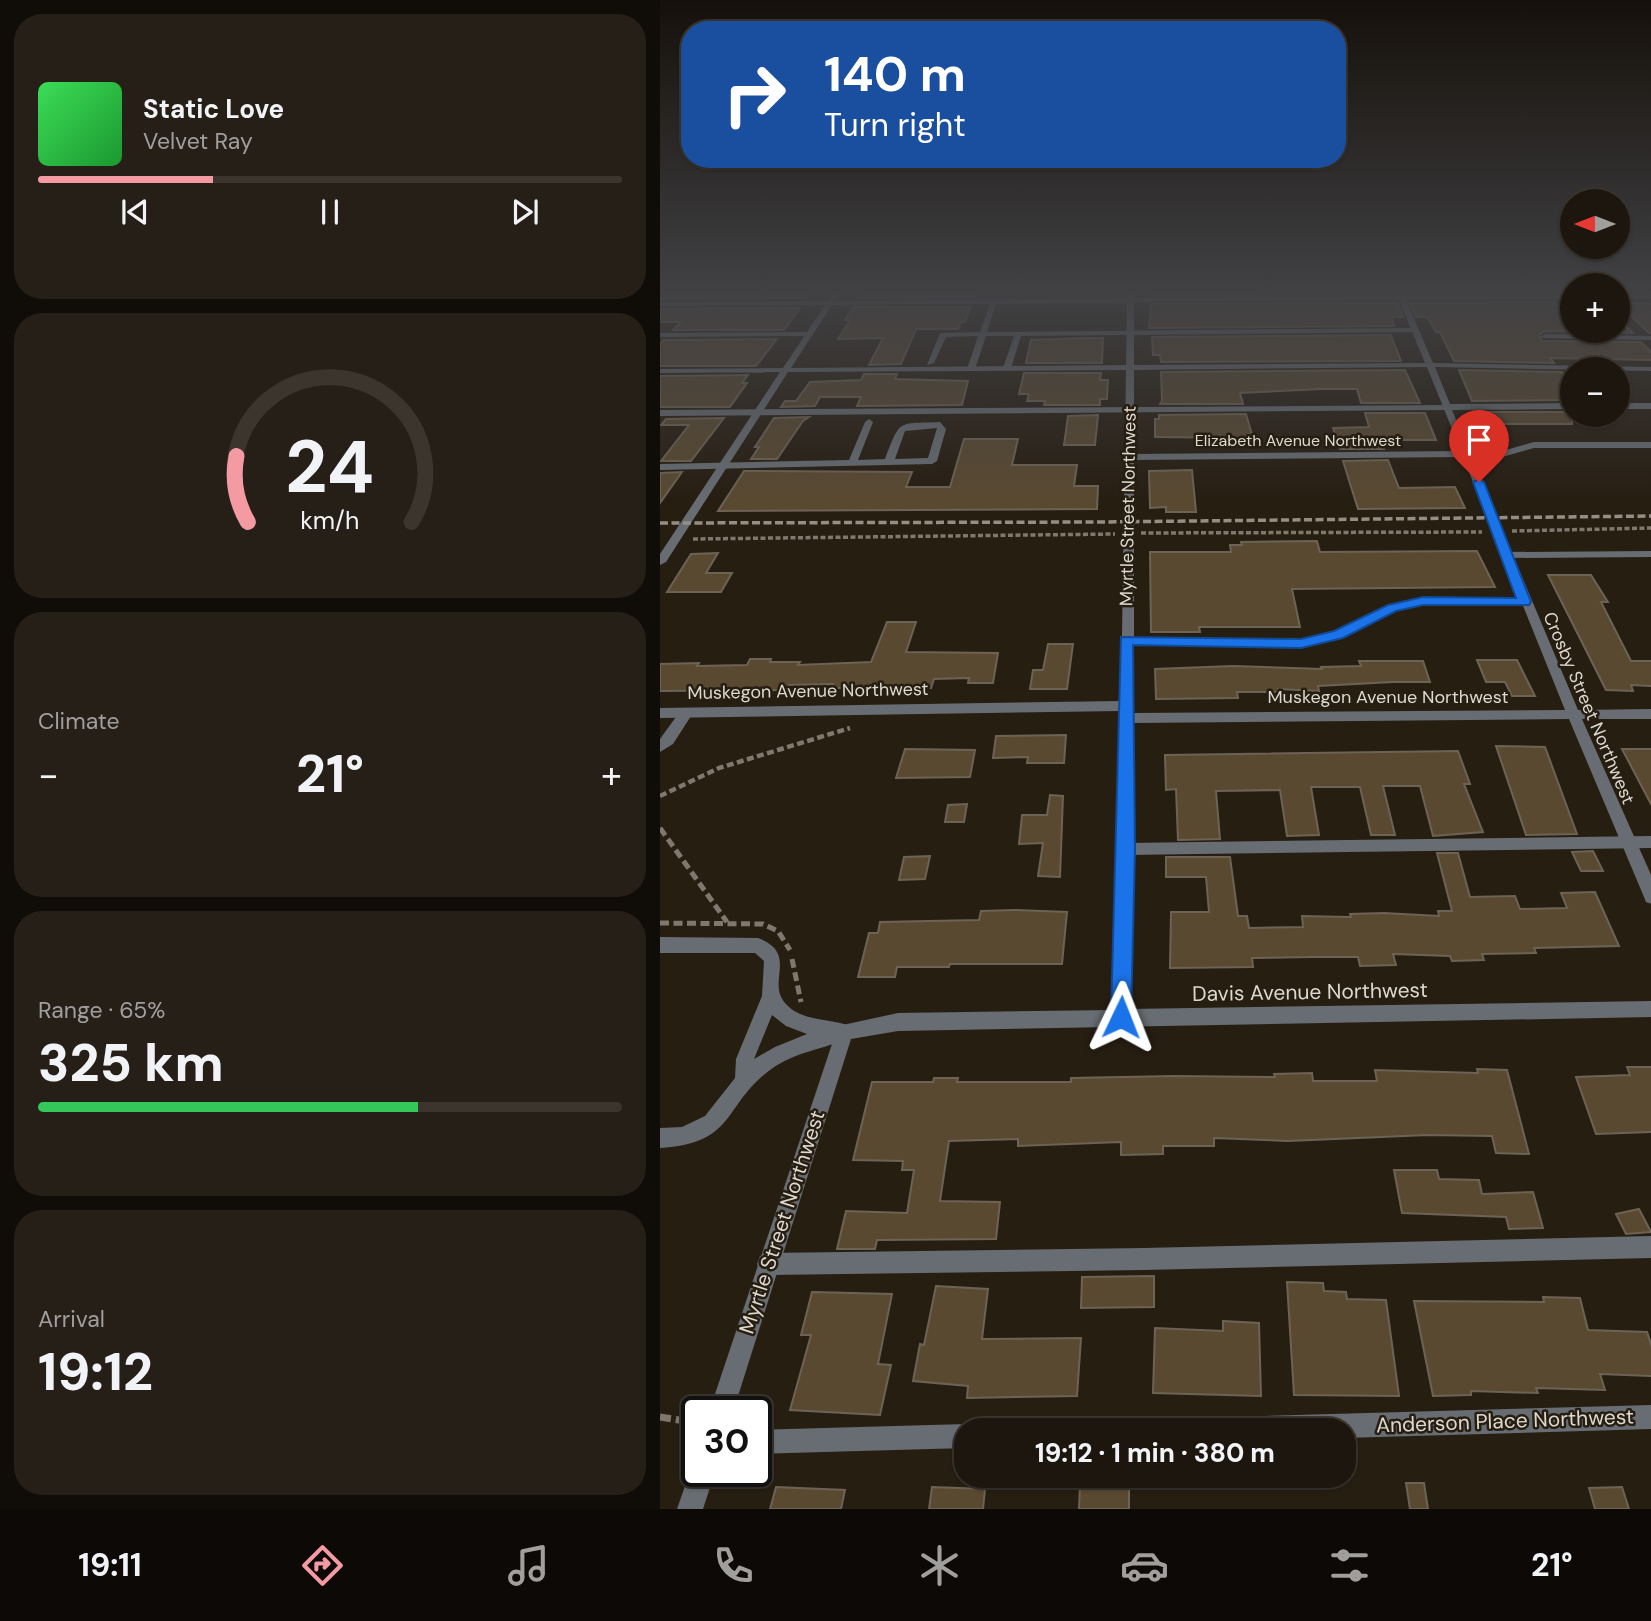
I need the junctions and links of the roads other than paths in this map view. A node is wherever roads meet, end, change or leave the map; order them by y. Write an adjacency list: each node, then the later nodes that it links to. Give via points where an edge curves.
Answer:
1 (791, 360): 11 (street)
2 (974, 360): 9 (street)
3 (1009, 360): 8 (street)
4 (1129, 360): 7 (street, Myrtle Street Northwest)
5 (1428, 360): 6 (street, Crosby Street Northwest)
6 (1430, 365): 7 (street); 10 (street); 16 (street, Crosby Street Northwest)
7 (1129, 367): 8 (street); 17 (street, Myrtle Street Northwest)
8 (1007, 368): 9 (street)
9 (971, 369): 11 (street)
10 (1651, 369)
11 (785, 370): 12 (street); 18 (street)
12 (660, 371)
13 (1560, 406): 16 (street)
14 (1630, 406): 15 (street)
15 (1651, 406)
16 (1447, 407): 17 (street); 22 (street, Crosby Street Northwest)
17 (1130, 409): 18 (street); 23 (street, Myrtle Street Northwest)
18 (756, 412): 19 (street); 26 (street)
19 (660, 413)
20 (869, 422): 25 (street)
21 (1651, 445): 22 (street, Elizabeth Avenue Northwest, via 1534,445 1488,458)
22 (1468, 456): 23 (street, Elizabeth Avenue Northwest); 30 (street, Crosby Street Northwest)
23 (1129, 457): 32 (street, Myrtle Street Northwest)
24 (889, 462): 24 (street, via 901,429 940,425 932,461); 25 (street)
25 (852, 463): 26 (street)
26 (721, 466): 27 (street); 29 (street)
27 (660, 467)
28 (1651, 554): 30 (street)
29 (662, 555)
30 (1507, 555): 31 (street, Crosby Street Northwest)
31 (1524, 602): 32 (street, via 1423,601 1392,608 1338,635 1301,643); 37 (street, Crosby Street Northwest)
32 (1126, 640): 34 (street, Myrtle Street Northwest)
33 (686, 712): 34 (street, Muskegon Avenue Northwest); 35 (street, Muskegon Avenue Northwest); 38 (street)
34 (1125, 712): 37 (street, Muskegon Avenue Northwest); 41 (street, Myrtle Street Northwest)
35 (660, 713)
36 (1651, 714): 37 (street, Muskegon Avenue Northwest)
37 (1573, 715): 39 (street, Crosby Street Northwest)
38 (660, 747)
39 (1627, 842): 40 (street); 41 (street); 42 (street, Crosby Street Northwest)
40 (1651, 842)
41 (1126, 849): 46 (street, Myrtle Street Northwest)
42 (1651, 897)
43 (660, 945): 44 (street, via 758,946 773,958)
44 (771, 996): 47 (street, via 782,1014 799,1024); 48 (street, via 745,1059)
45 (1651, 1009): 46 (street, Davis Avenue Northwest)
46 (1121, 1017): 47 (street, Davis Avenue Northwest, via 898,1022)
47 (844, 1032): 48 (street, via 790,1048); 51 (street, Myrtle Street Northwest)
48 (744, 1080): 49 (street, via 727,1108 703,1131)
49 (660, 1139)
50 (1651, 1247): 51 (street)
51 (768, 1264): 52 (street, Myrtle Street Northwest)
52 (726, 1396)
53 (1651, 1417): 54 (street, Anderson Place Northwest)
54 (1356, 1425)
55 (954, 1436): 56 (street)
56 (772, 1442)
57 (697, 1487): 58 (street)
58 (690, 1509)

